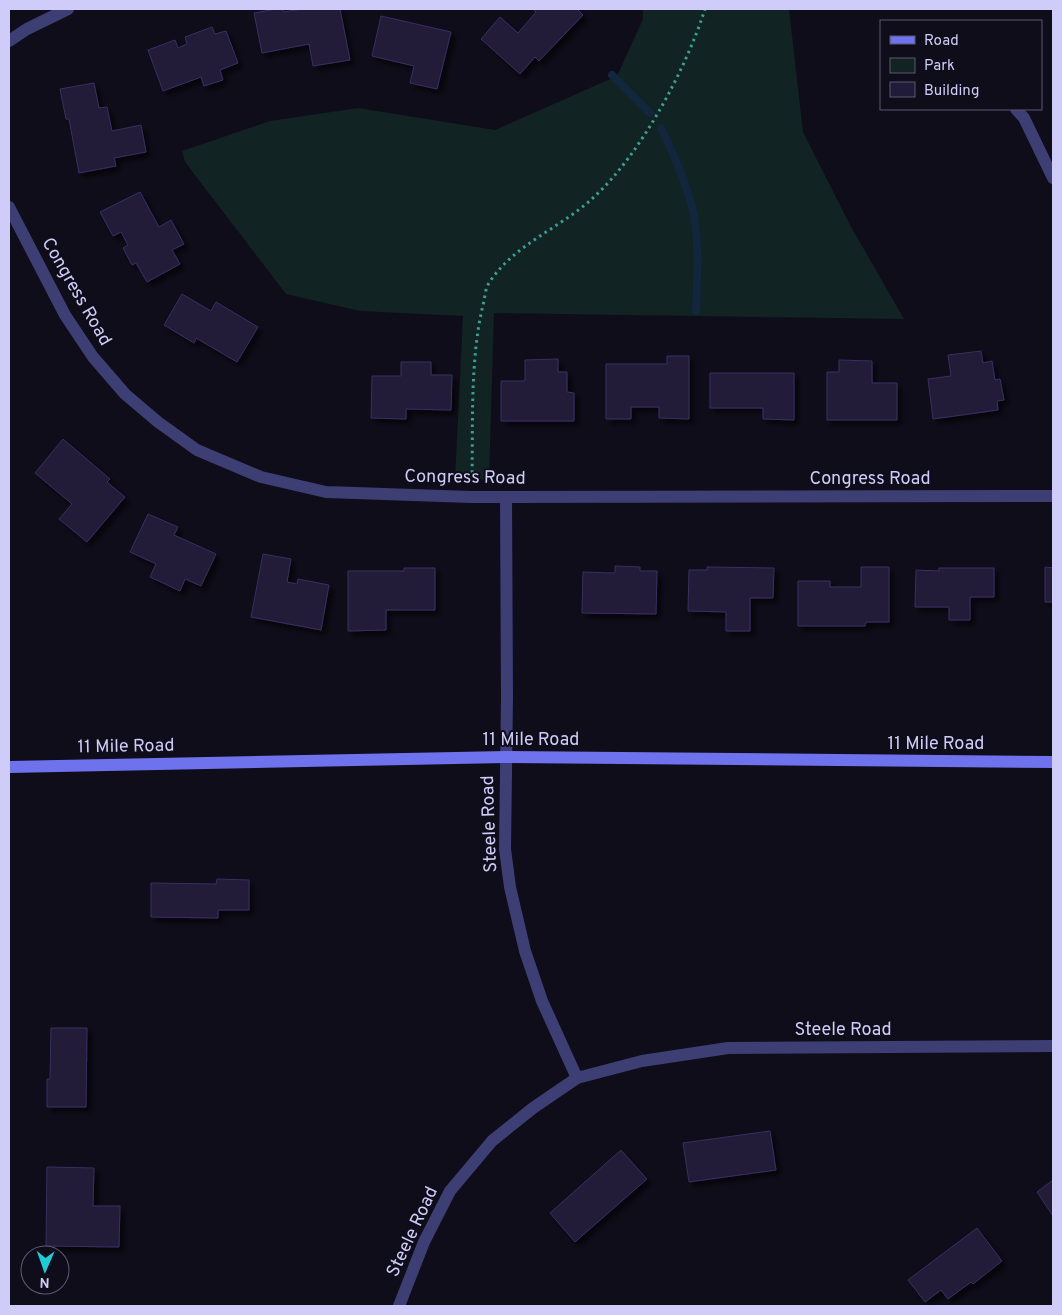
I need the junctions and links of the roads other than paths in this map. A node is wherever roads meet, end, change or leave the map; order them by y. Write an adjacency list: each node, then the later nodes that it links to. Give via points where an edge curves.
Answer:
1 (68, 9): 2 (street)
2 (9, 41)
3 (1017, 110): 4 (street, via 1024,118)
4 (1053, 178)
5 (9, 207): 7 (street, Congress Road, via 65,315 93,358 125,394 197,450 261,478 326,492)
6 (1053, 496): 7 (street, Congress Road)
7 (506, 497): 8 (street, Steele Road)
8 (506, 757): 9 (street, 11 Mile Road); 10 (street, 11 Mile Road); 12 (street, Steele Road, via 505,849 510,887 525,951 542,1001)
9 (1053, 762)
10 (9, 767)
11 (1053, 1046): 12 (street, Steele Road, via 728,1048 642,1061)
12 (577, 1078): 13 (street, Steele Road, via 492,1141 450,1191 424,1242)
13 (399, 1306)

